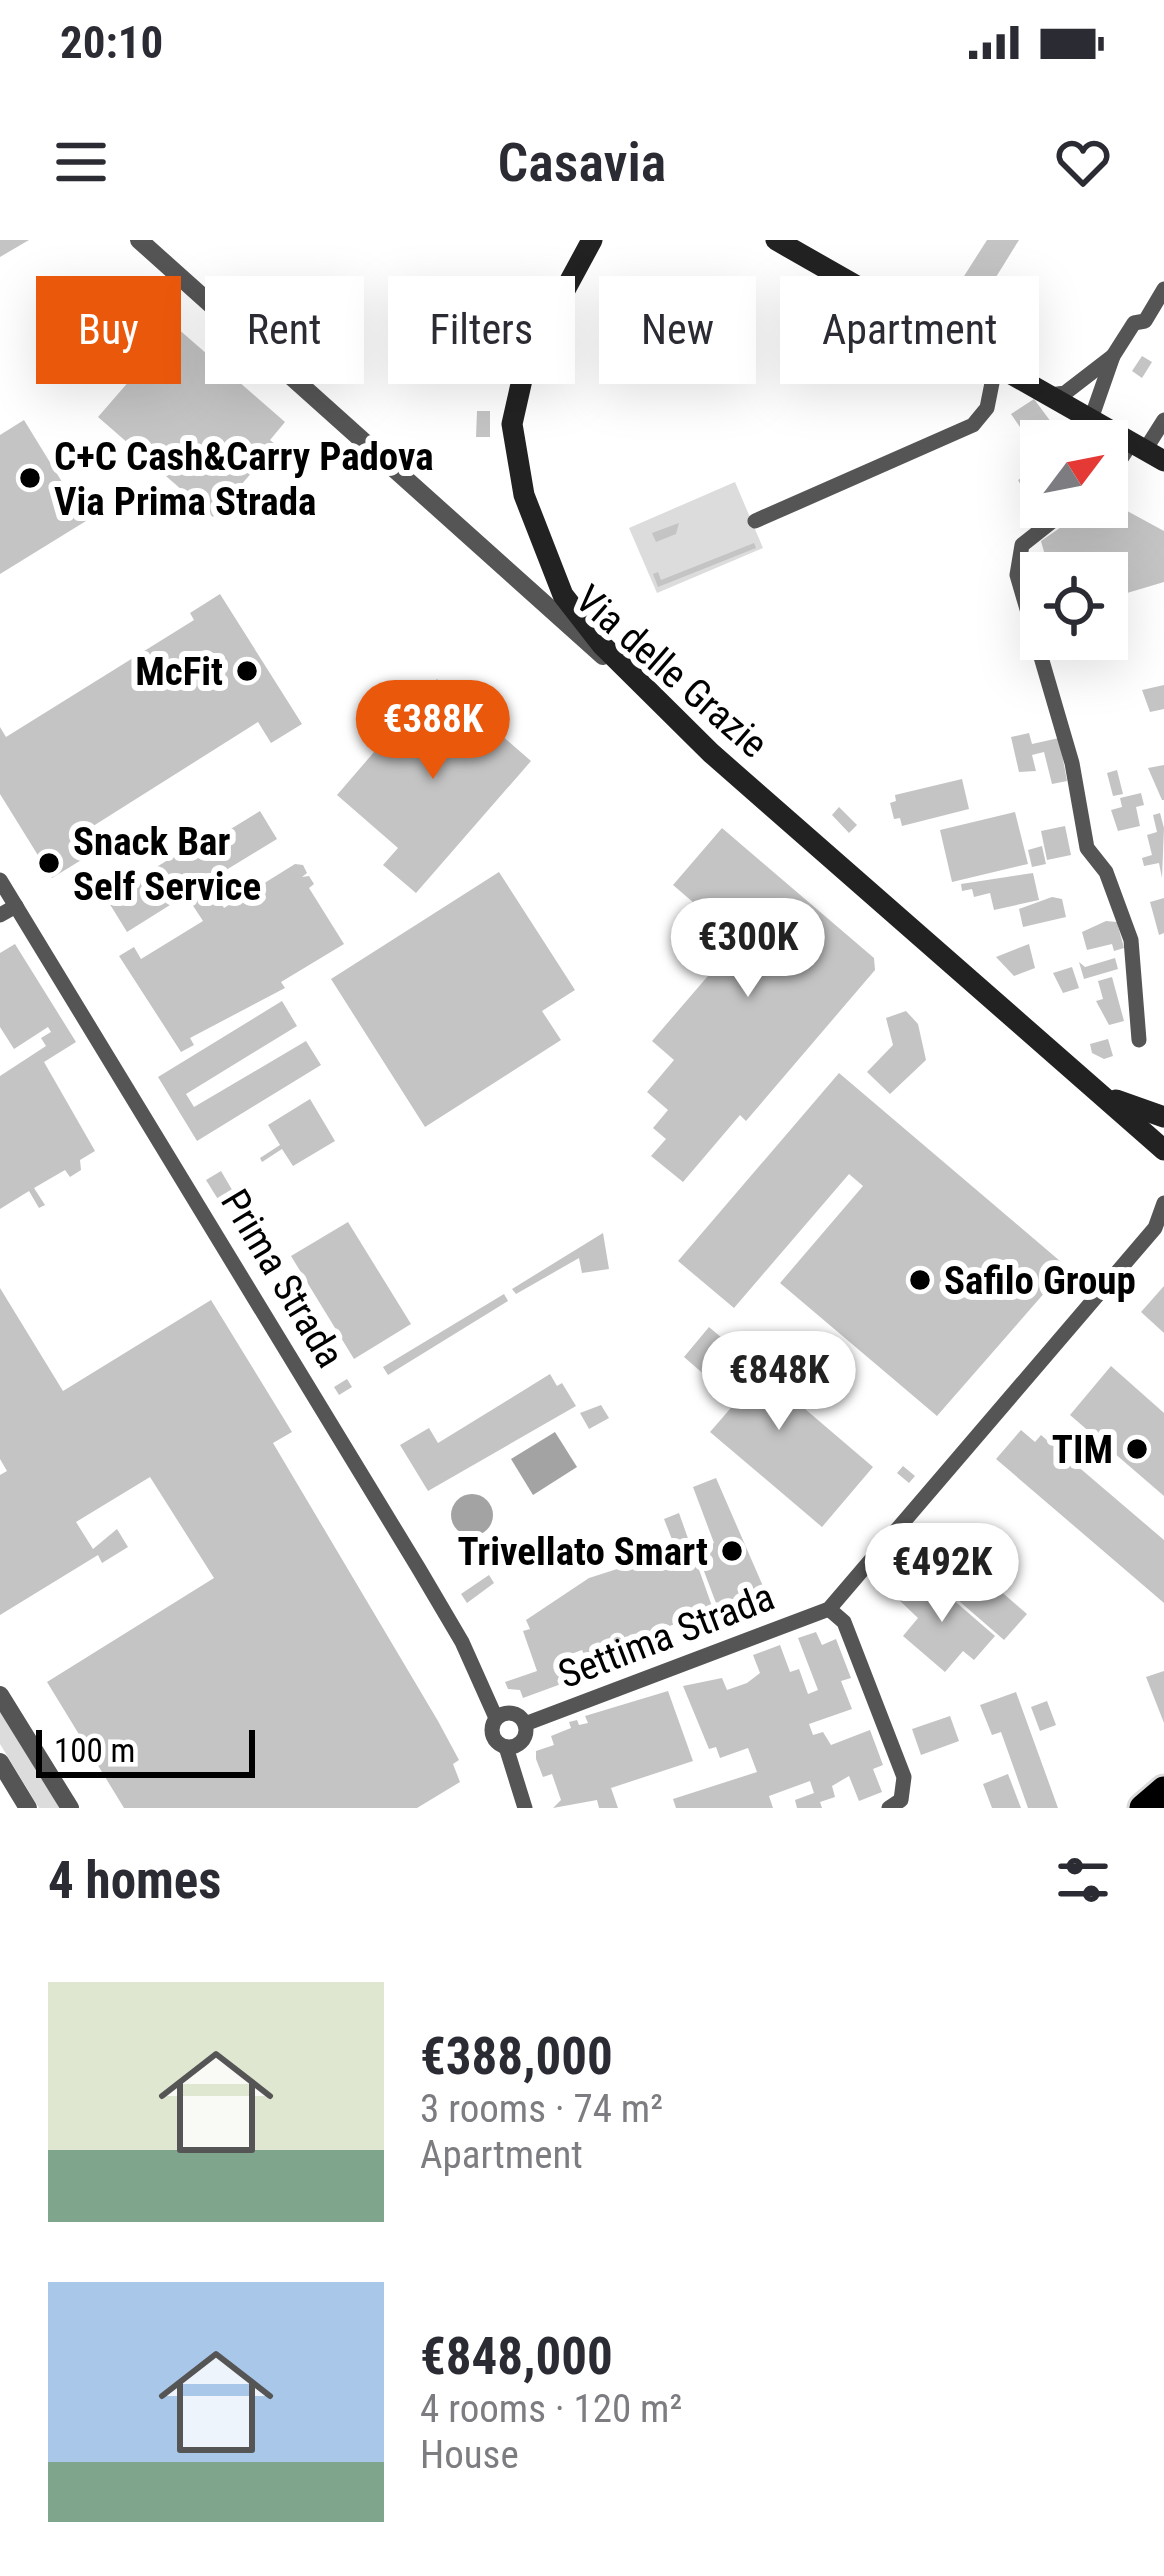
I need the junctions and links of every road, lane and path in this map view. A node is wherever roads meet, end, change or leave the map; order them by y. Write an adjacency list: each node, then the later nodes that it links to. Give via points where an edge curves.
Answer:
1 (139, 240): 15 (street, Via delle Grazie)
2 (592, 240): 15 (main road, via 526,362 512,442 563,595)
3 (783, 243): 4 (main road)
4 (842, 276)
5 (1164, 289): 6 (street)
6 (1113, 356): 9 (street); 10 (street)
7 (992, 384): 13 (street, via 973,425)
8 (1033, 384): 9 (main road)
9 (1052, 395): 10 (main road)
10 (1091, 418): 12 (main road)
11 (1164, 420): 12 (street)
12 (1147, 451)
13 (755, 520)
14 (1043, 528): 19 (street, via 1022,545 1017,574 1072,763 1087,848 1106,872 1131,940)
15 (662, 706): 20 (main road, Via delle Grazie)
16 (0, 880): 17 (street, Prima Strada)
17 (16, 906): 18 (street); 28 (street, Prima Strada, via 462,1642)
18 (0, 915)
19 (1139, 1040)
20 (1105, 1095): 21 (main road); 22 (main road, Via delle Grazie)
21 (1164, 1117)
22 (1156, 1142): 23 (street)
23 (1164, 1167)
24 (1164, 1203): 25 (street, Settima Strada)
25 (1161, 1223): 26 (street, Settima Strada)
26 (830, 1609): 29 (street, Settima Strada); 36 (street, via 844,1622 904,1777 901,1800)
27 (0, 1695): 34 (street)
28 (496, 1718): 29 (street, via 512,1713); 30 (street, Prima Strada, via 493,1734)
29 (524, 1724): 30 (street, via 523,1740)
30 (506, 1747): 35 (street, Prima Strada)
31 (0, 1762): 33 (street)
32 (1164, 1790): 37 (highway)
33 (28, 1808)
34 (70, 1808)
35 (525, 1808)
36 (890, 1808)
37 (1143, 1808)

